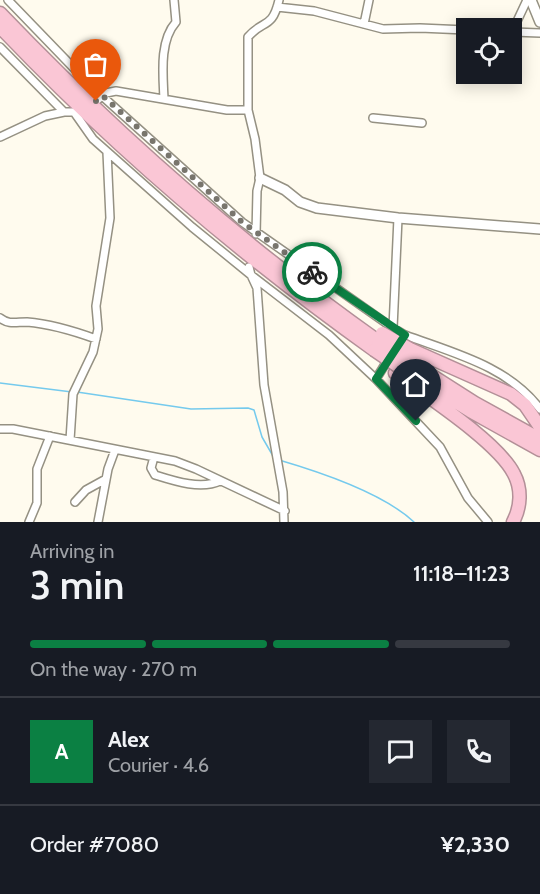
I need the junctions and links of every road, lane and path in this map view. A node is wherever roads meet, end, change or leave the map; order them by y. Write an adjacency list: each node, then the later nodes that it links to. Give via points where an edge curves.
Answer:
1 (8, 0): 15 (street)
2 (174, 0): 16 (street, via 176,22 163,61)
3 (369, 0): 9 (street)
4 (529, 0): 7 (street); 8 (street)
5 (278, 4): 9 (street); 18 (street, via 269,23 248,37)
6 (0, 13): 32 (highway, via 210,212)
7 (519, 18)
8 (540, 22)
9 (364, 24): 11 (street, via 383,29)
10 (0, 27): 32 (highway, via 129,154 204,220 274,277)
11 (456, 30)
12 (522, 32): 13 (street)
13 (540, 33)
14 (0, 47): 19 (street)
15 (103, 96): 16 (street, via 116,91); 17 (street); 27 (street)
16 (164, 99): 18 (street)
17 (96, 101)
18 (248, 110): 24 (street)
19 (64, 112): 22 (street, via 45,116); 23 (street, via 75,110 93,140)
20 (373, 118): 21 (street)
21 (422, 123)
22 (0, 137)
23 (107, 152): 28 (street); 31 (street, via 110,218 96,306)
24 (260, 178): 25 (street, via 308,205); 27 (street)
25 (398, 218): 26 (street); 32 (street)
26 (540, 229)
27 (256, 234): 32 (street)
28 (250, 271): 34 (street); 46 (street, via 257,288 264,385)
29 (0, 318): 31 (street, via 8,323 67,328)
30 (405, 335): 32 (street); 34 (street); 35 (street, via 489,367 520,386)
31 (96, 339): 39 (street, via 74,390)
32 (379, 341): 33 (highway); 33 (highway, bridge)
33 (403, 362): 35 (highway, via 511,394); 38 (highway); 41 (highway, via 470,411); 51 (highway, via 514,473 519,505)
34 (376, 379): 47 (street, via 440,447)
35 (539, 418)
36 (0, 429): 37 (street)
37 (50, 436): 39 (street); 48 (street, via 37,469 37,503)
38 (540, 439)
39 (70, 440): 40 (street)
40 (115, 450): 42 (street); 43 (street)
41 (540, 450)
42 (154, 457): 44 (street, via 175,461); 44 (street, via 151,468 155,475 204,485)
43 (106, 478): 45 (street); 49 (street)
44 (220, 481): 46 (street)
45 (75, 502)
46 (285, 511): 50 (street)
47 (484, 520)
48 (29, 522)
49 (98, 522)
50 (284, 522)
51 (513, 522)

